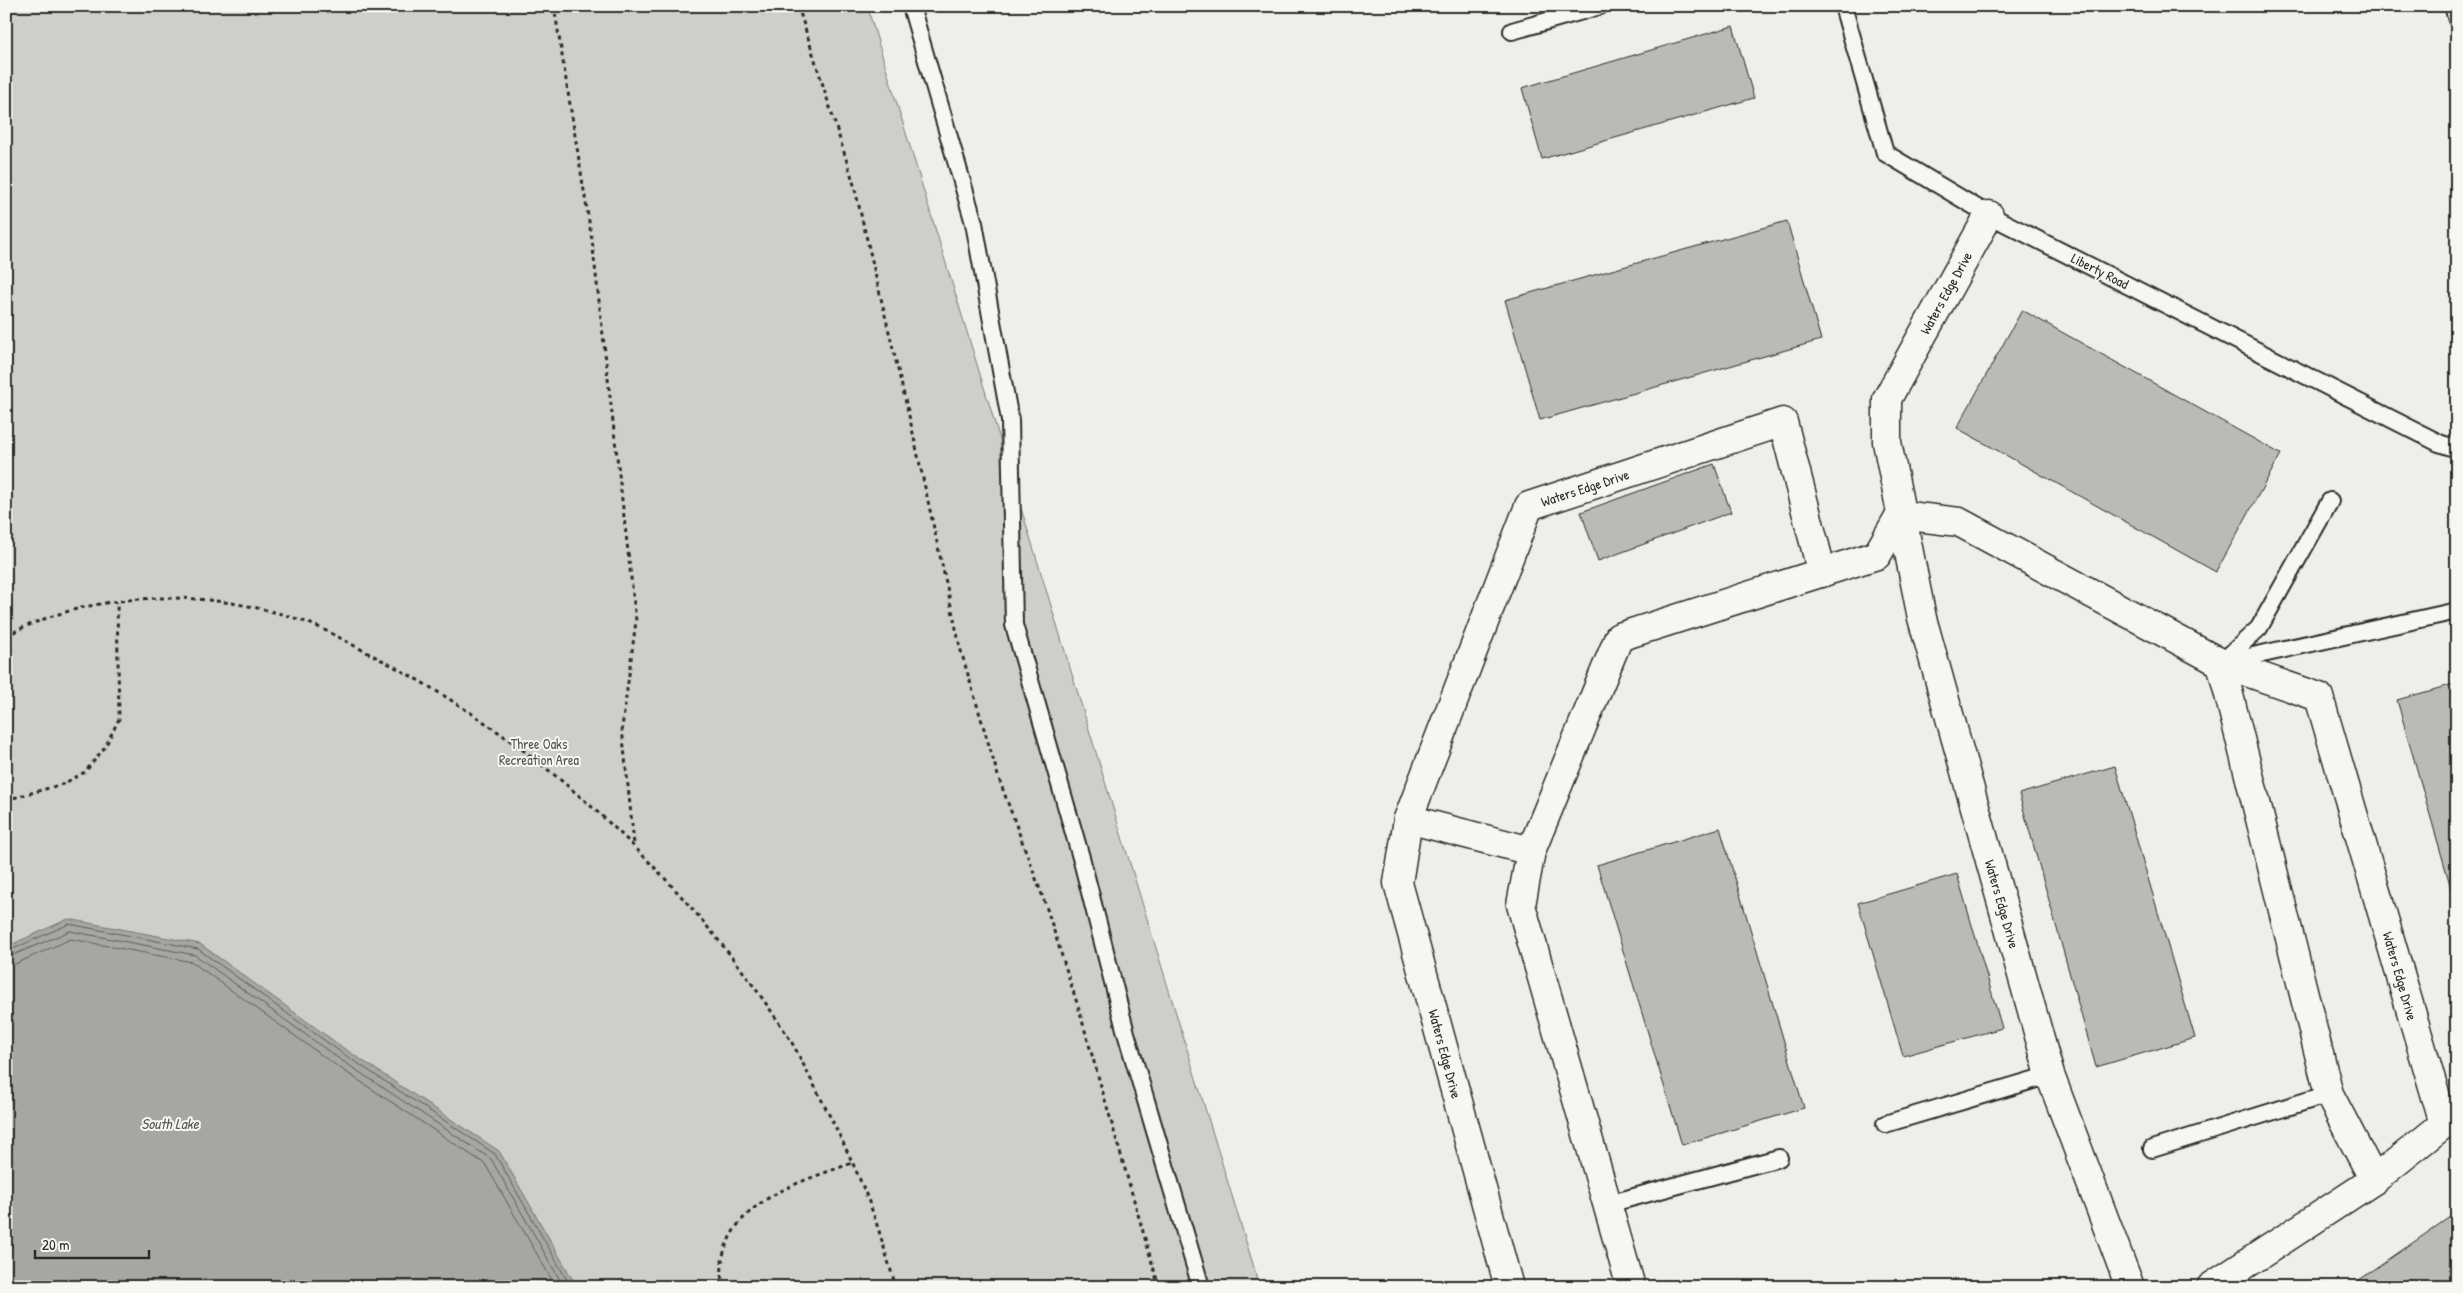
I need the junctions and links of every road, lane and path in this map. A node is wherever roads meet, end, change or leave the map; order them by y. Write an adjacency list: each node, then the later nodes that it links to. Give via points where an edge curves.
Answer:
1 (554, 6): 20 (path, via 592,240 636,621 622,728)
2 (798, 6): 32 (path, via 853,181 961,651 999,779 1045,903 1077,1003)
3 (911, 6): 33 (lane, via 974,223 1010,420 1014,625 1082,861 1126,1033)
4 (1600, 6): 8 (lane)
5 (1843, 6): 9 (lane, Liberty Road, via 1884,153)
6 (2453, 6): 7 (lane)
7 (2457, 20)
8 (1512, 31)
9 (1989, 215): 10 (lane, Liberty Road); 12 (street, Waters Edge Drive, via 1887,398 1887,442)
10 (2457, 449)
11 (2330, 501): 17 (lane, via 2259,628)
12 (1900, 515): 13 (street, via 1877,555); 17 (street, Waters Edge Drive, via 1959,522); 22 (street, Waters Edge Drive, via 1922,618)
13 (1822, 573): 19 (street, Waters Edge Drive, via 1783,422 1529,506); 21 (street, via 1619,637)
14 (117, 602): 16 (path, via 31,622); 18 (path, via 119,719 105,748 85,772 63,784); 20 (path, via 180,597 241,605 307,622 410,675 508,737)
15 (2457, 611): 17 (lane)
16 (6, 636)
17 (2221, 664): 23 (street); 28 (street, Waters Edge Drive, via 2318,697 2321,706 2444,1124)
18 (6, 800)
19 (1408, 819): 21 (street); 34 (street, Waters Edge Drive, via 1398,883)
20 (634, 845): 27 (path, via 720,942 790,1040)
21 (1531, 851): 29 (street, via 1521,905)
22 (2050, 1075): 24 (lane); 36 (street, Waters Edge Drive)
23 (2329, 1094): 25 (lane); 28 (street)
24 (1885, 1124)
25 (2152, 1149)
26 (1779, 1158): 29 (lane)
27 (852, 1163): 30 (path, via 788,1187 740,1219 723,1256); 31 (path, via 876,1219)
28 (2374, 1180): 37 (street, Waters Edge Drive)
29 (1608, 1204): 35 (street)
30 (722, 1287)
31 (896, 1287)
32 (1159, 1287)
33 (1201, 1287)
34 (1509, 1287)
35 (1631, 1287)
36 (2130, 1287)
37 (2211, 1287)

